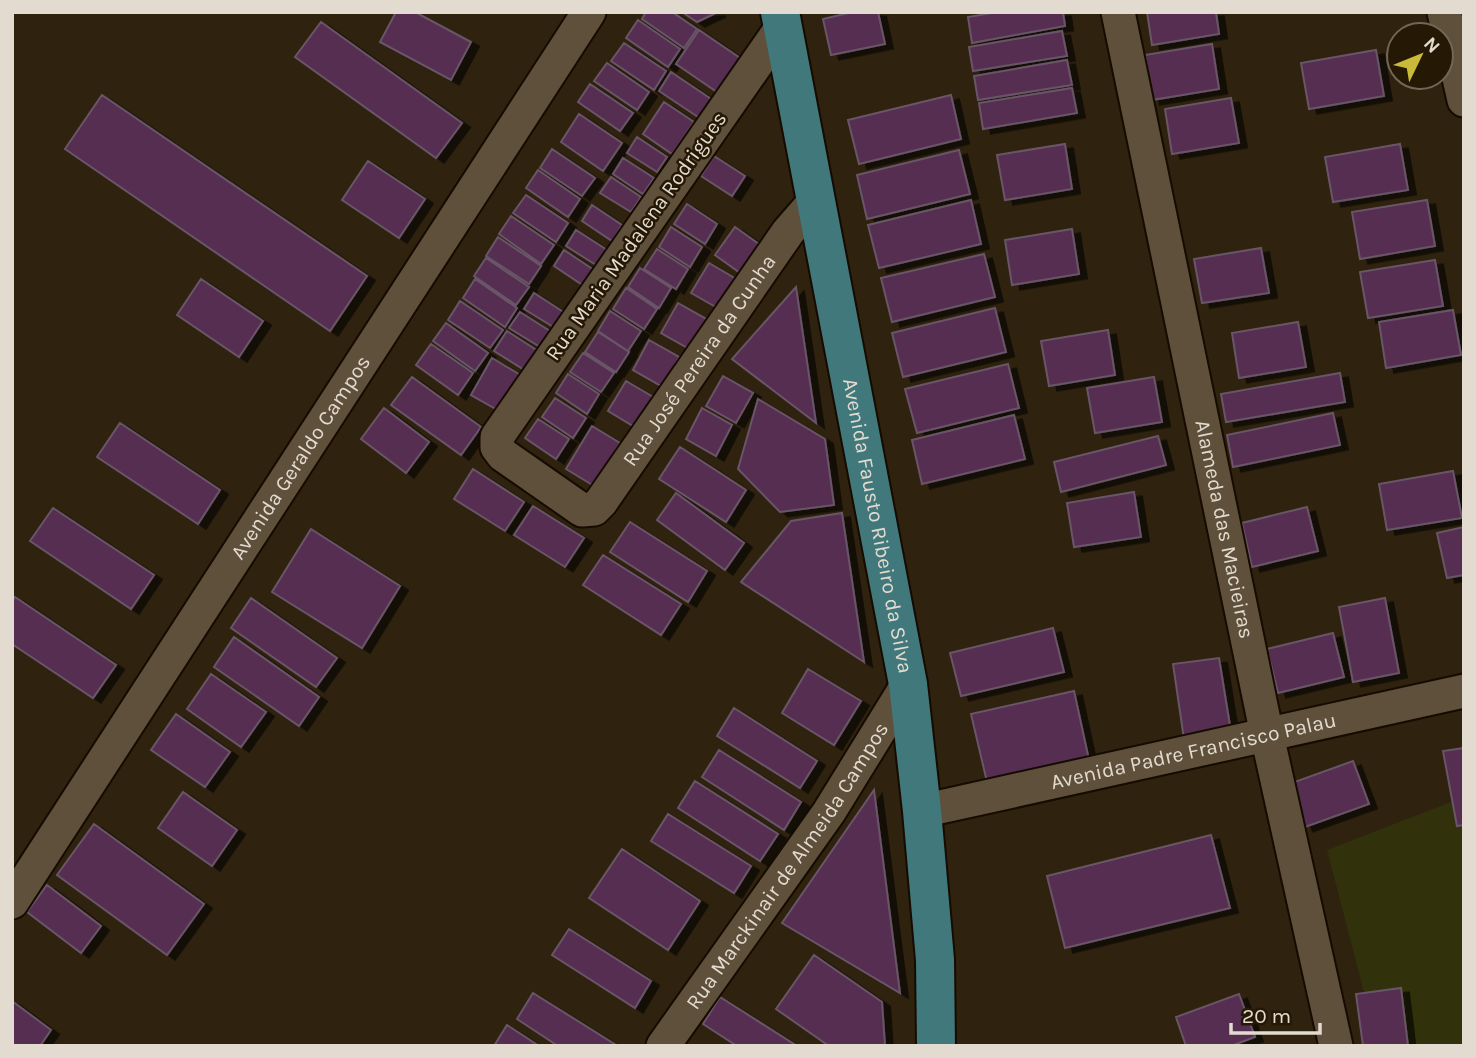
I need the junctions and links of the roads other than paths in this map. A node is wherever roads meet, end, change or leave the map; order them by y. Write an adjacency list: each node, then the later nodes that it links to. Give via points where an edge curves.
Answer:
1 (589, 12): 12 (street, Avenida Geraldo Campos)
2 (1118, 12): 10 (street, Alameda das Macieiras)
3 (1444, 12): 5 (street)
4 (781, 20): 6 (main road, Avenida Fausto Ribeiro da Silva); 7 (street, Rua Maria Madalena Rodrigues, via 497,437 503,455)
5 (1464, 100)
6 (815, 201): 7 (street, Rua José Pereira da Cunha, via 788,232 601,502 594,509); 8 (main road, Avenida Fausto Ribeiro da Silva)
7 (582, 510)
8 (908, 684): 11 (main road, Avenida Fausto Ribeiro da Silva); 13 (street, Rua Marckinair de Almeida Campos, via 829,812)
9 (1464, 691): 10 (street, Avenida Padre Francisco Palau)
10 (1267, 735): 11 (street, Avenida Padre Francisco Palau); 15 (street, Alameda das Macieiras)
11 (922, 811): 14 (main road, Avenida Fausto Ribeiro da Silva, via 935,960)
12 (12, 902)
13 (663, 1046)
14 (936, 1046)
15 (1336, 1046)

